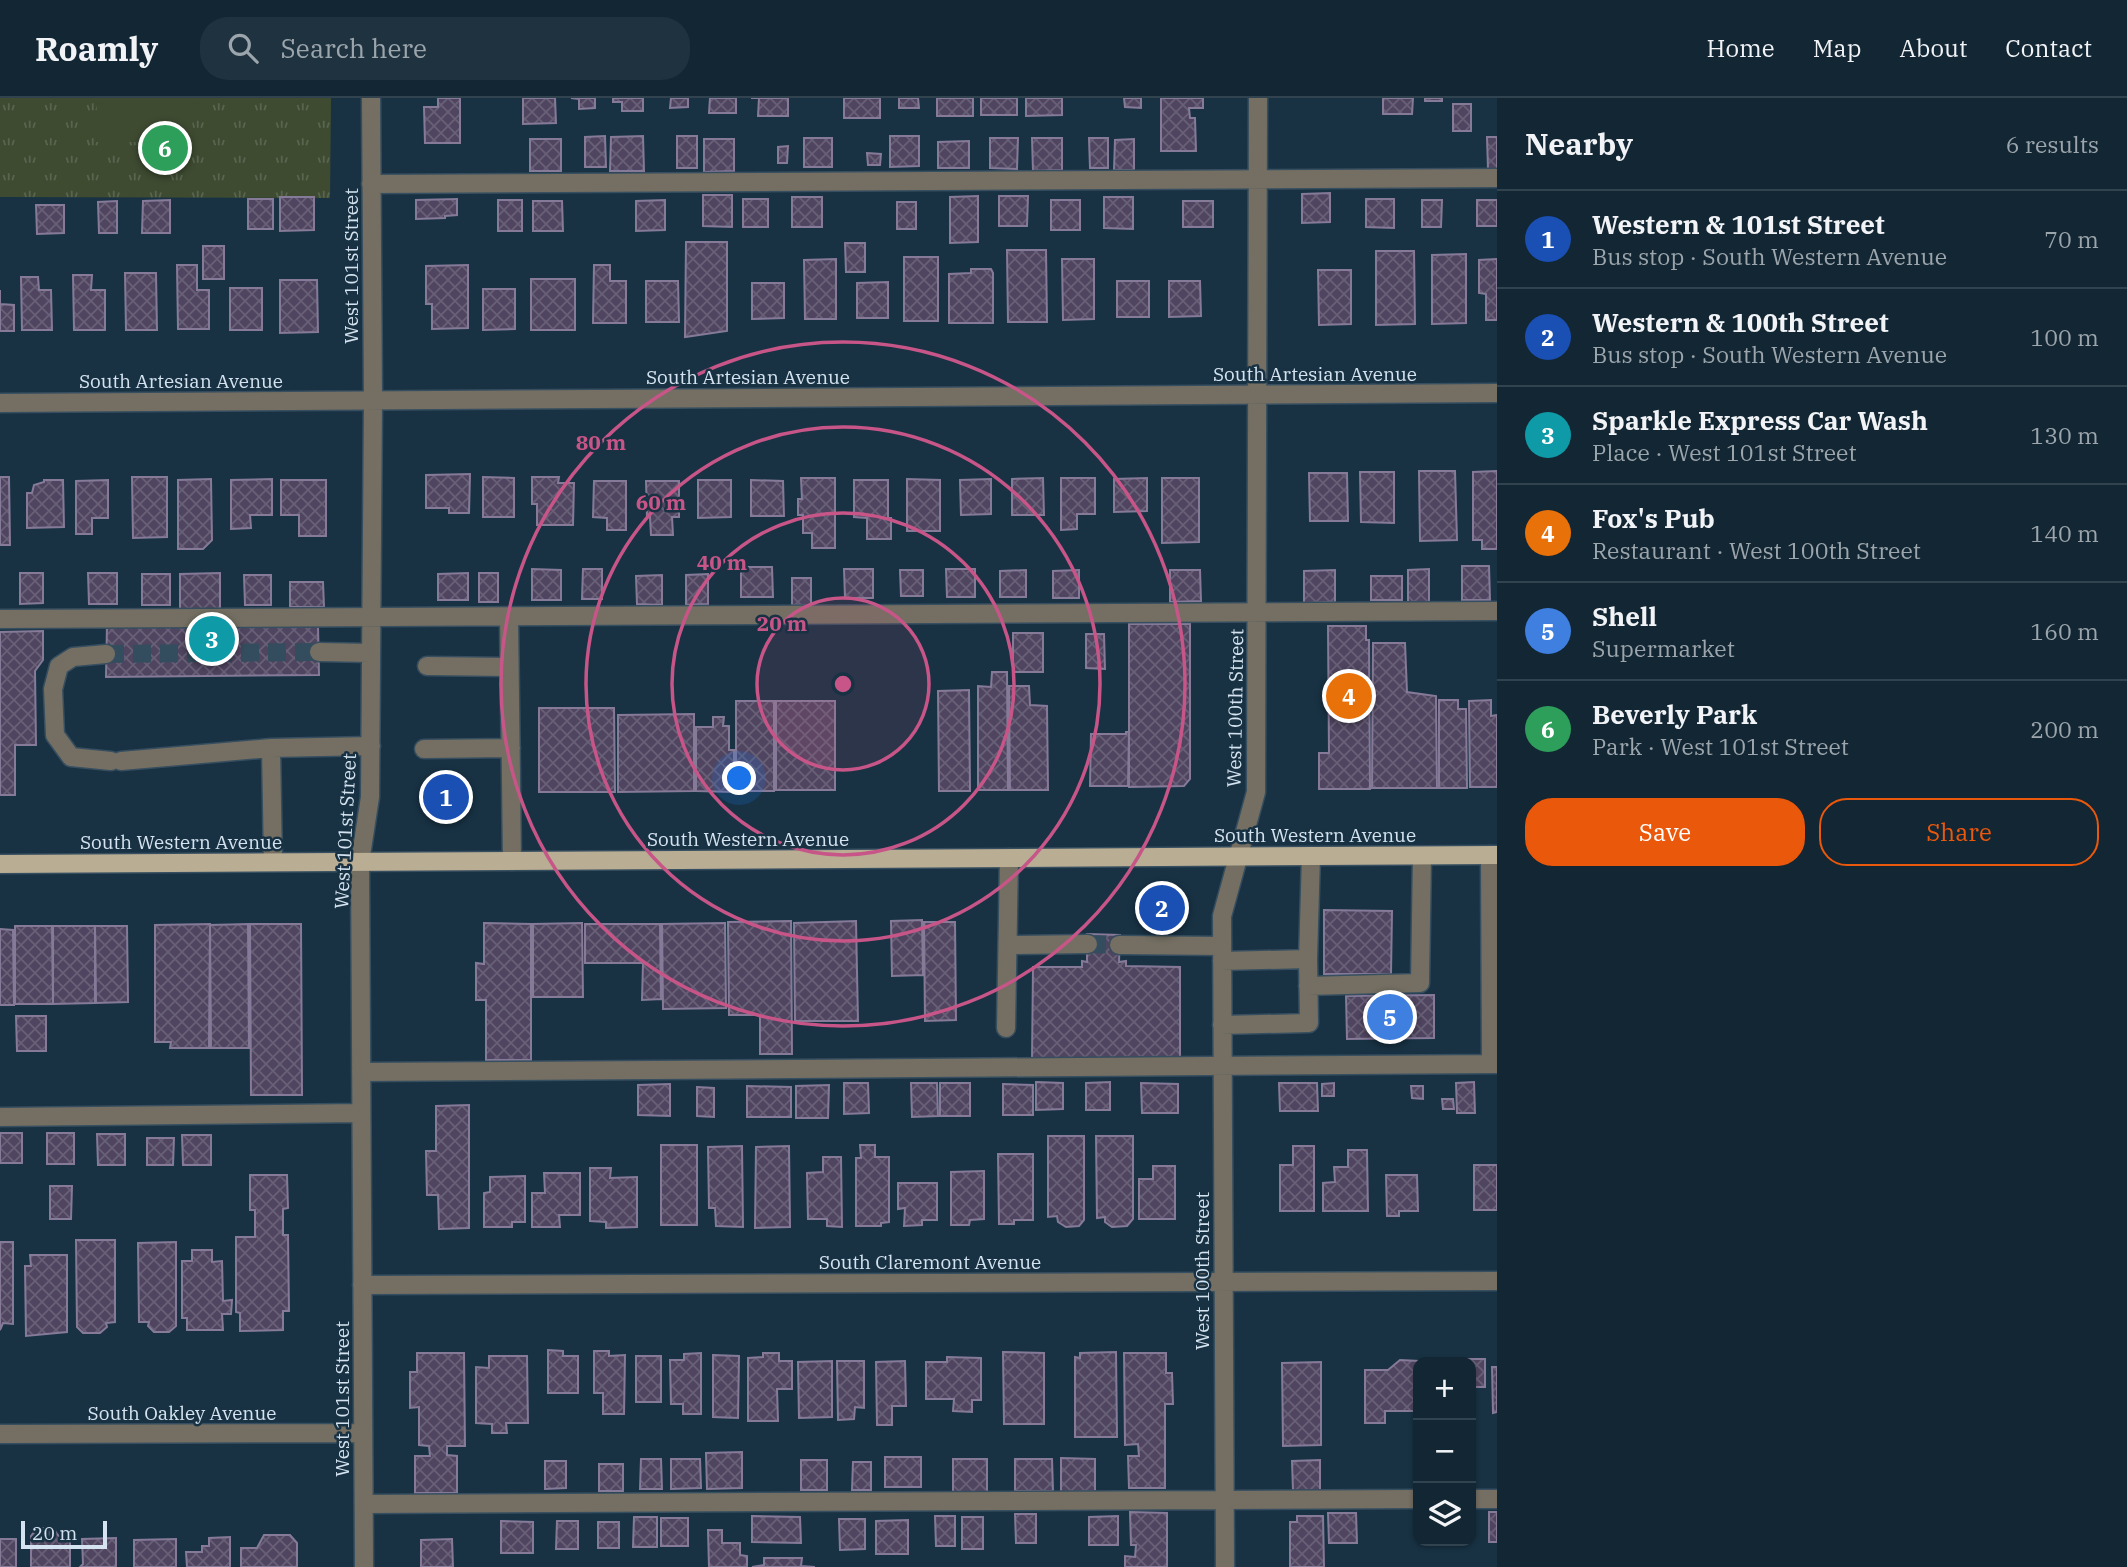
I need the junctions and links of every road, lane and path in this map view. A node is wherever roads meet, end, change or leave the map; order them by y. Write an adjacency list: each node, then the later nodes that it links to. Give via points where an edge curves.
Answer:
1 (371, 98): 5 (street, West 101st Street)
2 (1258, 98): 4 (street, West 100th Street)
3 (1497, 178): 4 (street)
4 (1258, 179): 5 (street); 7 (street, West 100th Street)
5 (372, 184): 8 (street, West 101st Street)
6 (1497, 394): 7 (street, South Artesian Avenue)
7 (1257, 395): 8 (street, South Artesian Avenue); 11 (street, West 100th Street)
8 (373, 401): 9 (street, South Artesian Avenue); 13 (street, West 101st Street)
9 (0, 403)
10 (1497, 611): 11 (street)
11 (1257, 613): 12 (street); 27 (street, West 100th Street, via 1256,792)
12 (509, 617): 13 (street); 19 (street)
13 (372, 618): 14 (street); 16 (street, West 101st Street)
14 (0, 619)
15 (319, 652): 16 (street)
16 (371, 653): 20 (street, West 101st Street)
17 (106, 654): 21 (street, via 73,657 59,666 53,689 55,735 71,757 116,761)
18 (427, 666): 19 (street)
19 (509, 667): 22 (street)
20 (371, 746): 21 (street); 31 (street, West 101st Street, via 370,797)
21 (271, 748): 30 (street)
22 (511, 748): 23 (street); 29 (street)
23 (424, 749)
24 (1493, 855): 26 (main road, South Western Avenue); 41 (street)
25 (1311, 856): 26 (main road, South Western Avenue); 27 (main road, South Western Avenue); 37 (street)
26 (1422, 856): 38 (street, via 1420,983)
27 (1237, 857): 28 (main road, South Western Avenue); 36 (street, West 100th Street, via 1222,916)
28 (1009, 858): 29 (main road, South Western Avenue); 34 (street)
29 (512, 861): 31 (main road, South Western Avenue)
30 (273, 862): 31 (main road, South Western Avenue); 32 (main road, South Western Avenue)
31 (360, 862): 43 (street, West 101st Street)
32 (0, 864)
33 (1088, 944): 34 (street)
34 (1008, 945): 40 (street)
35 (1119, 945): 36 (street)
36 (1222, 954): 37 (street); 39 (street, West 100th Street)
37 (1308, 959): 38 (street)
38 (1308, 986): 39 (street, via 1309,1023)
39 (1222, 1025): 42 (street, West 100th Street)
40 (1006, 1028)
41 (1494, 1064): 42 (street)
42 (1222, 1066): 43 (street); 47 (street, West 100th Street)
43 (361, 1072): 44 (street, West 101st Street)
44 (361, 1113): 45 (street); 48 (street, West 101st Street)
45 (0, 1117)
46 (1497, 1281): 47 (street, South Claremont Avenue)
47 (1223, 1282): 48 (street, South Claremont Avenue); 54 (street, West 100th Street)
48 (362, 1285): 49 (street, West 101st Street)
49 (363, 1433): 50 (street, South Oakley Avenue); 55 (street, West 101st Street)
50 (0, 1434)
51 (1413, 1499): 54 (street)
52 (1476, 1499): 53 (street)
53 (1497, 1499)
54 (1224, 1500): 55 (street); 57 (street, West 100th Street)
55 (364, 1504): 56 (street, West 101st Street)
56 (364, 1567)
57 (1225, 1567)

